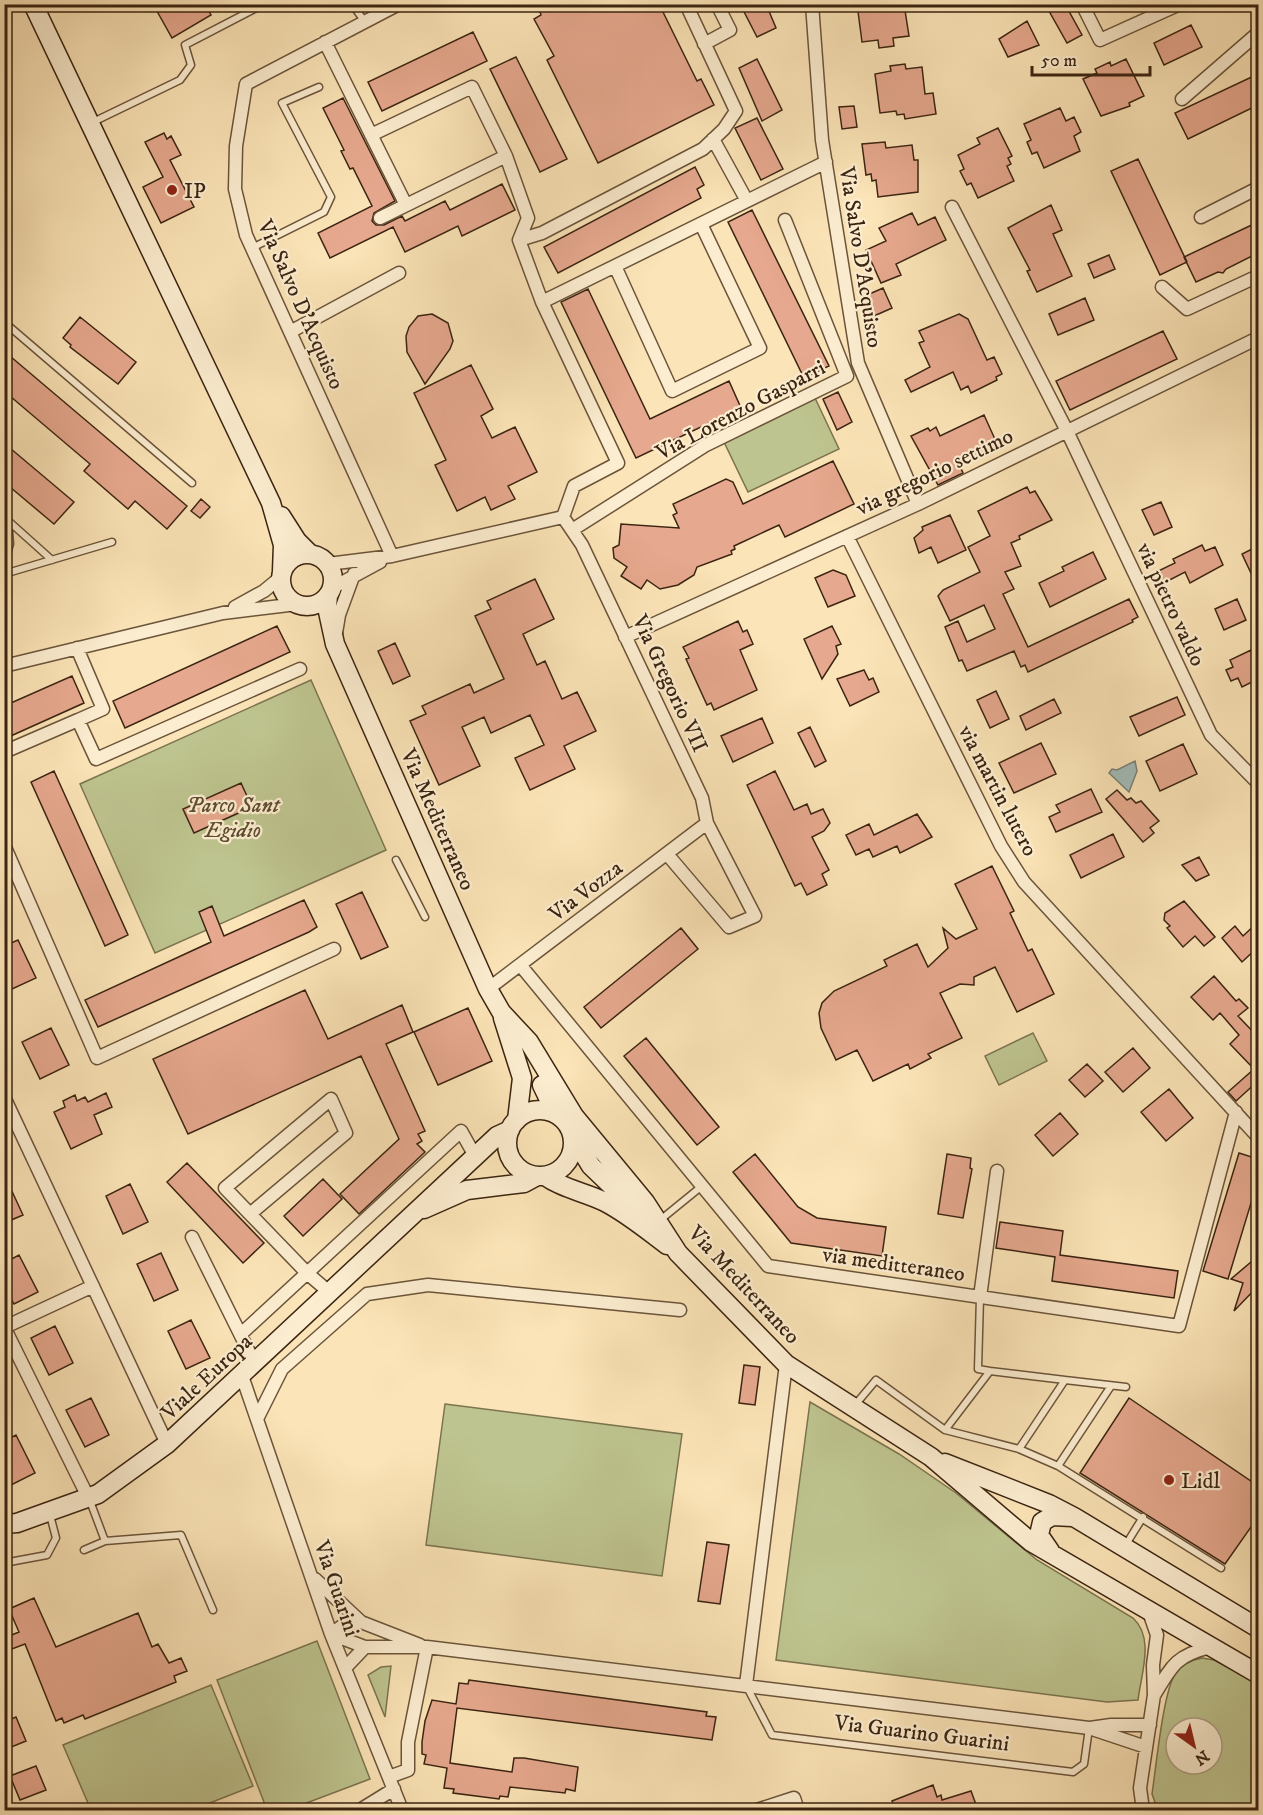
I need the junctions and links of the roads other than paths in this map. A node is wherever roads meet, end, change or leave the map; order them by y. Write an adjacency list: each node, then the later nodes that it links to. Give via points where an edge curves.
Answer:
1 (33, 4): 16 (main road)
2 (264, 4): 16 (lane, via 185,45 191,65 180,80)
3 (352, 4): 10 (lane)
4 (399, 4): 10 (street, Via Salvo D'Acquisto)
5 (686, 4): 13 (street)
6 (717, 4): 13 (street, via 730,30)
7 (812, 4): 20 (street, Via Salvo D'Acquisto)
8 (1082, 4): 9 (street, via 1100,40)
9 (1180, 4)
10 (365, 22): 12 (street, Via Salvo D'Acquisto)
11 (1258, 33): 15 (street)
12 (325, 42): 17 (street); 30 (street, Via Salvo D'Acquisto, via 246,84 236,146 235,189)
13 (705, 44): 18 (street, via 736,111)
14 (319, 87): 30 (lane, via 282,104 331,196 324,212)
15 (1182, 99)
16 (90, 123): 41 (main road)
17 (371, 135): 19 (street, via 472,87); 23 (street)
18 (713, 139): 22 (street); 29 (street, via 703,148 542,233)
19 (506, 156): 23 (street); 29 (street, via 528,218)
20 (826, 162): 22 (street); 42 (street, Via Salvo D'Acquisto, via 858,363)
21 (1258, 188): 25 (street)
22 (747, 201): 28 (street)
23 (406, 205): 26 (street)
24 (952, 207): 39 (street, via pietro valdo)
25 (1201, 217)
26 (380, 218)
27 (785, 220): 45 (street, Via Lorenzo Gasparri, via 847,376 706,445)
28 (701, 224): 31 (street); 31 (street, Via Lorenzo Gasparri, via 760,348 672,391)
29 (519, 240): 35 (street)
30 (252, 248): 37 (street, Via Salvo D'Acquisto)
31 (615, 266): 35 (street)
32 (399, 273): 37 (street)
33 (1258, 276): 34 (street, via 1187,309)
34 (1162, 287)
35 (542, 302): 43 (street, via 618,463 574,486)
36 (4, 322): 40 (lane)
37 (290, 332): 49 (street, Via Salvo D'Acquisto)
38 (1258, 338): 39 (street, via gregorio settimo)
39 (1067, 430): 42 (street, via gregorio settimo); 66 (street, via pietro valdo, via 1211,735)
40 (192, 483)
41 (271, 503): 48 (main road); 54 (main road, via 283,545)
42 (918, 504): 46 (street, via gregorio settimo)
43 (563, 517): 45 (street, Via Gregorio VII); 49 (street)
44 (6, 518): 50 (lane); 51 (lane, via 10,544)
45 (572, 530): 59 (street, Via Gregorio VII)
46 (847, 536): 59 (street, via gregorio settimo); 77 (street, via martin lutero, via 1000,846 1024,882)
47 (112, 542): 50 (lane)
48 (309, 554): 52 (main road); 54 (main road, via 296,556)
49 (392, 556): 52 (street); 55 (street)
50 (52, 560): 53 (lane)
51 (4, 564)
52 (328, 564): 56 (main road, via 333,580)
53 (4, 574)
54 (282, 574): 57 (main road, via 283,590); 58 (street, via 264,591)
55 (354, 574): 56 (street); 60 (street, via 339,615)
56 (330, 591): 57 (main road, via 317,603); 60 (main road, Via Mediterraneo, via 327,607)
57 (300, 605): 58 (street); 60 (main road, Via Mediterraneo)
58 (223, 613): 61 (street)
59 (625, 637): 67 (street, Via Gregorio VII, via 702,798)
60 (335, 644): 74 (main road, Via Mediterraneo)
61 (77, 648): 62 (street); 64 (street, via 103,709)
62 (4, 666)
63 (300, 669): 64 (street, via 96,759)
64 (78, 720): 65 (street)
65 (4, 752)
66 (1258, 783)
67 (707, 823): 69 (street, Via Vozza); 69 (street, Via Gregorio VII, via 755,916 729,927)
68 (4, 845): 72 (street, via 97,1058)
69 (667, 854): 73 (street, Via Vozza)
70 (396, 860): 71 (lane)
71 (425, 917)
72 (334, 950)
73 (521, 966): 74 (street, Via Vozza); 85 (street, via meditteraneo)
74 (488, 989): 75 (main road, Via Mediterraneo)
75 (502, 1013): 78 (main road, Via Mediterraneo); 79 (main road, Via Mediterraneo, via 522,1078); 88 (main road, Via Mediterraneo, via 529,1042 574,1116)
76 (4, 1097): 92 (street)
77 (1236, 1112): 81 (street, via martin lutero); 94 (street, via meditteraneo, via 1179,1326)
78 (556, 1114): 79 (main road, via 535,1110); 80 (main road, via 569,1126)
79 (514, 1125): 82 (main road, Viale Europa); 84 (main road, via 507,1139 511,1160 527,1173)
80 (572, 1135): 84 (main road, via 573,1146 564,1166); 90 (main road, via 591,1166)
81 (1258, 1137)
82 (475, 1156): 87 (main road, Viale Europa); 91 (street, via 460,1131)
83 (997, 1171): 94 (street)
84 (541, 1176): 87 (main road, via 524,1183 467,1190); 90 (main road, via 603,1201)
85 (702, 1185): 88 (lane); 94 (street, via meditteraneo, via 768,1266)
86 (250, 1214): 86 (street, via 346,1133 331,1099 225,1188); 91 (street)
87 (409, 1216): 93 (main road, Viale Europa)
88 (658, 1222): 90 (main road, Via Mediterraneo)
89 (192, 1237): 97 (street, Via Guarini)
90 (678, 1253): 98 (main road, Via Mediterraneo)
91 (307, 1273): 93 (street); 97 (street)
92 (93, 1286): 96 (street); 107 (street)
93 (329, 1292): 99 (main road, Viale Europa)
94 (980, 1297): 100 (lane, via 978,1369)
95 (680, 1310): 105 (street, via 428,1285 368,1294 282,1369)
96 (5, 1327): 111 (street)
97 (241, 1334): 99 (street, Via Guarini)
98 (786, 1364): 104 (main road, Via Mediterraneo); 133 (street)
99 (249, 1370): 105 (street, Via Guarini); 107 (main road, Viale Europa)
100 (990, 1371): 101 (lane); 106 (lane)
101 (1065, 1380): 102 (lane); 108 (lane)
102 (1111, 1386): 103 (lane); 110 (lane)
103 (1126, 1387)
104 (853, 1408): 106 (lane, via 876,1380); 109 (main road, Via Mediterraneo)
105 (257, 1419): 122 (street, Via Guarini)
106 (945, 1430): 108 (lane)
107 (167, 1444): 111 (main road, Viale Europa, via 98,1494)
108 (1018, 1449): 110 (lane)
109 (931, 1457): 113 (main road); 119 (main road, via 1030,1542)
110 (1058, 1466): 114 (lane)
111 (88, 1497): 112 (main road, Viale Europa); 116 (lane)
112 (49, 1511): 115 (main road, Viale Europa); 120 (lane, via 56,1538 47,1555)
113 (1074, 1517): 117 (main road); 119 (main road, via 1052,1516 1042,1522 1039,1535)
114 (1143, 1517): 117 (lane); 121 (lane)
115 (4, 1524)
116 (105, 1541): 118 (lane); 124 (lane, via 181,1535)
117 (1124, 1547): 126 (main road)
118 (84, 1550)
119 (1050, 1552): 123 (main road)
120 (4, 1563)
121 (1221, 1568)
122 (312, 1576): 125 (street, Via Guarino Guarini); 127 (street, Via Guarini)
123 (1147, 1607): 130 (main road); 134 (street, via 1157,1635)
124 (213, 1610)
125 (361, 1622): 127 (street, via 342,1626); 129 (street, Via Guarino Guarini)
126 (1258, 1628)
127 (331, 1634): 128 (street, Via Guarino Guarini); 131 (street, Via Guarini)
128 (365, 1647): 129 (street, Via Guarino Guarini); 131 (street)
129 (427, 1647): 133 (street, Via Guarino Guarini); 138 (street, via 408,1742 408,1770)
130 (1211, 1647): 132 (main road); 134 (street, via 1194,1651 1171,1665)
131 (345, 1668): 138 (street, Via Guarini)
132 (1258, 1674)
133 (746, 1685): 136 (street, Via Guarino Guarini); 136 (lane, Via Guarino Guarini, via 772,1735 1073,1772 1084,1764)
134 (1154, 1695): 135 (street)
135 (1150, 1725): 136 (street, Via Guarino Guarini); 137 (street)
136 (1089, 1728): 137 (street, Via Guarino Guarini)
137 (1146, 1747): 144 (street, via 1140,1788)
138 (389, 1777): 139 (street, Via Guarini)
139 (394, 1789): 140 (street); 141 (street, Via Guarini)
140 (360, 1810)
141 (402, 1810)
142 (757, 1810): 143 (street, via 794,1798)
143 (798, 1810)
144 (1143, 1810)

